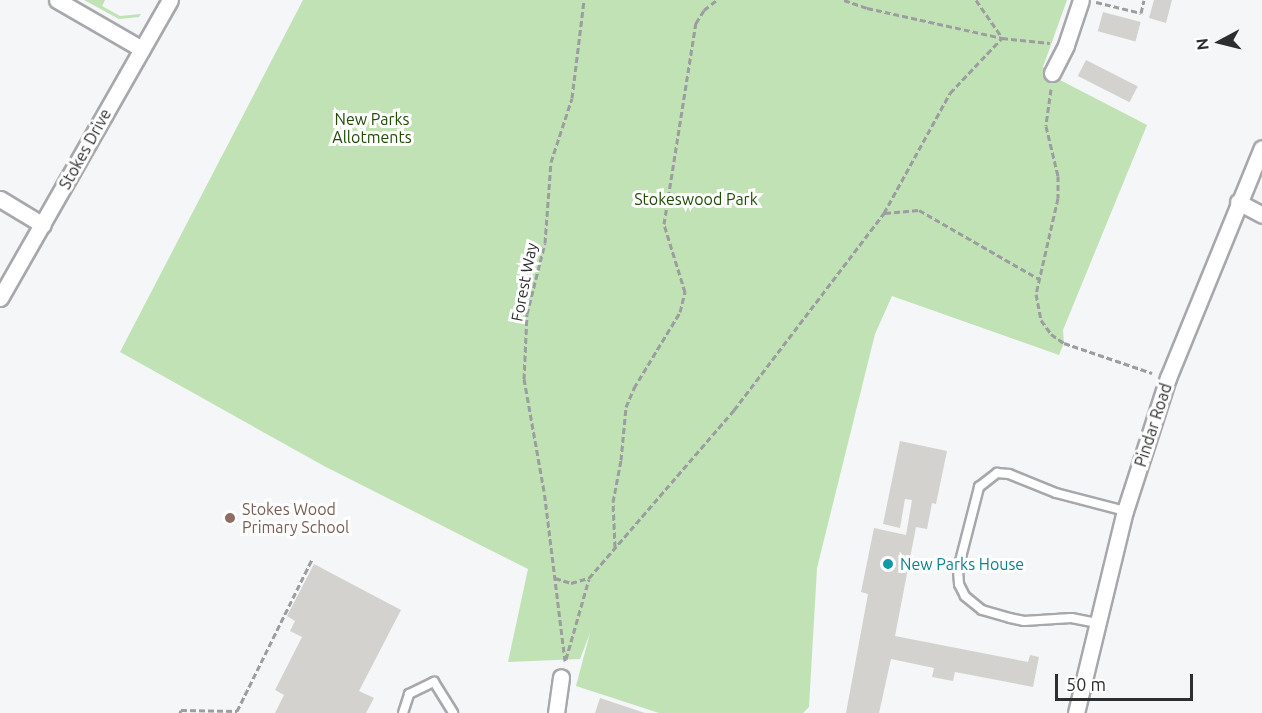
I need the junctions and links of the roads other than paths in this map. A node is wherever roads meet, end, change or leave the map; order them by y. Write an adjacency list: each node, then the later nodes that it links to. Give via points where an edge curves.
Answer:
1 (57, 0): 4 (street)
2 (170, 0): 4 (street, Stokes Drive)
3 (1081, 0): 5 (street)
4 (142, 48): 10 (street, Stokes Drive)
5 (1052, 73)
6 (1262, 148): 8 (street, Pindar Road)
7 (0, 200): 10 (street)
8 (1238, 202): 9 (street); 12 (street, Pindar Road, via 1168,378)
9 (1262, 214)
10 (43, 225): 11 (street, Stokes Drive)
11 (0, 297)
12 (1125, 511): 13 (street, Pindar Road); 13 (lane, via 997,473 979,487 958,569 959,584 966,596 982,610 1024,621 1071,618)
13 (1097, 623): 18 (street, Pindar Road)
14 (561, 677): 17 (street)
15 (403, 713): 16 (lane, via 410,694 434,682)
16 (453, 713)
17 (556, 713)
18 (1076, 713)

